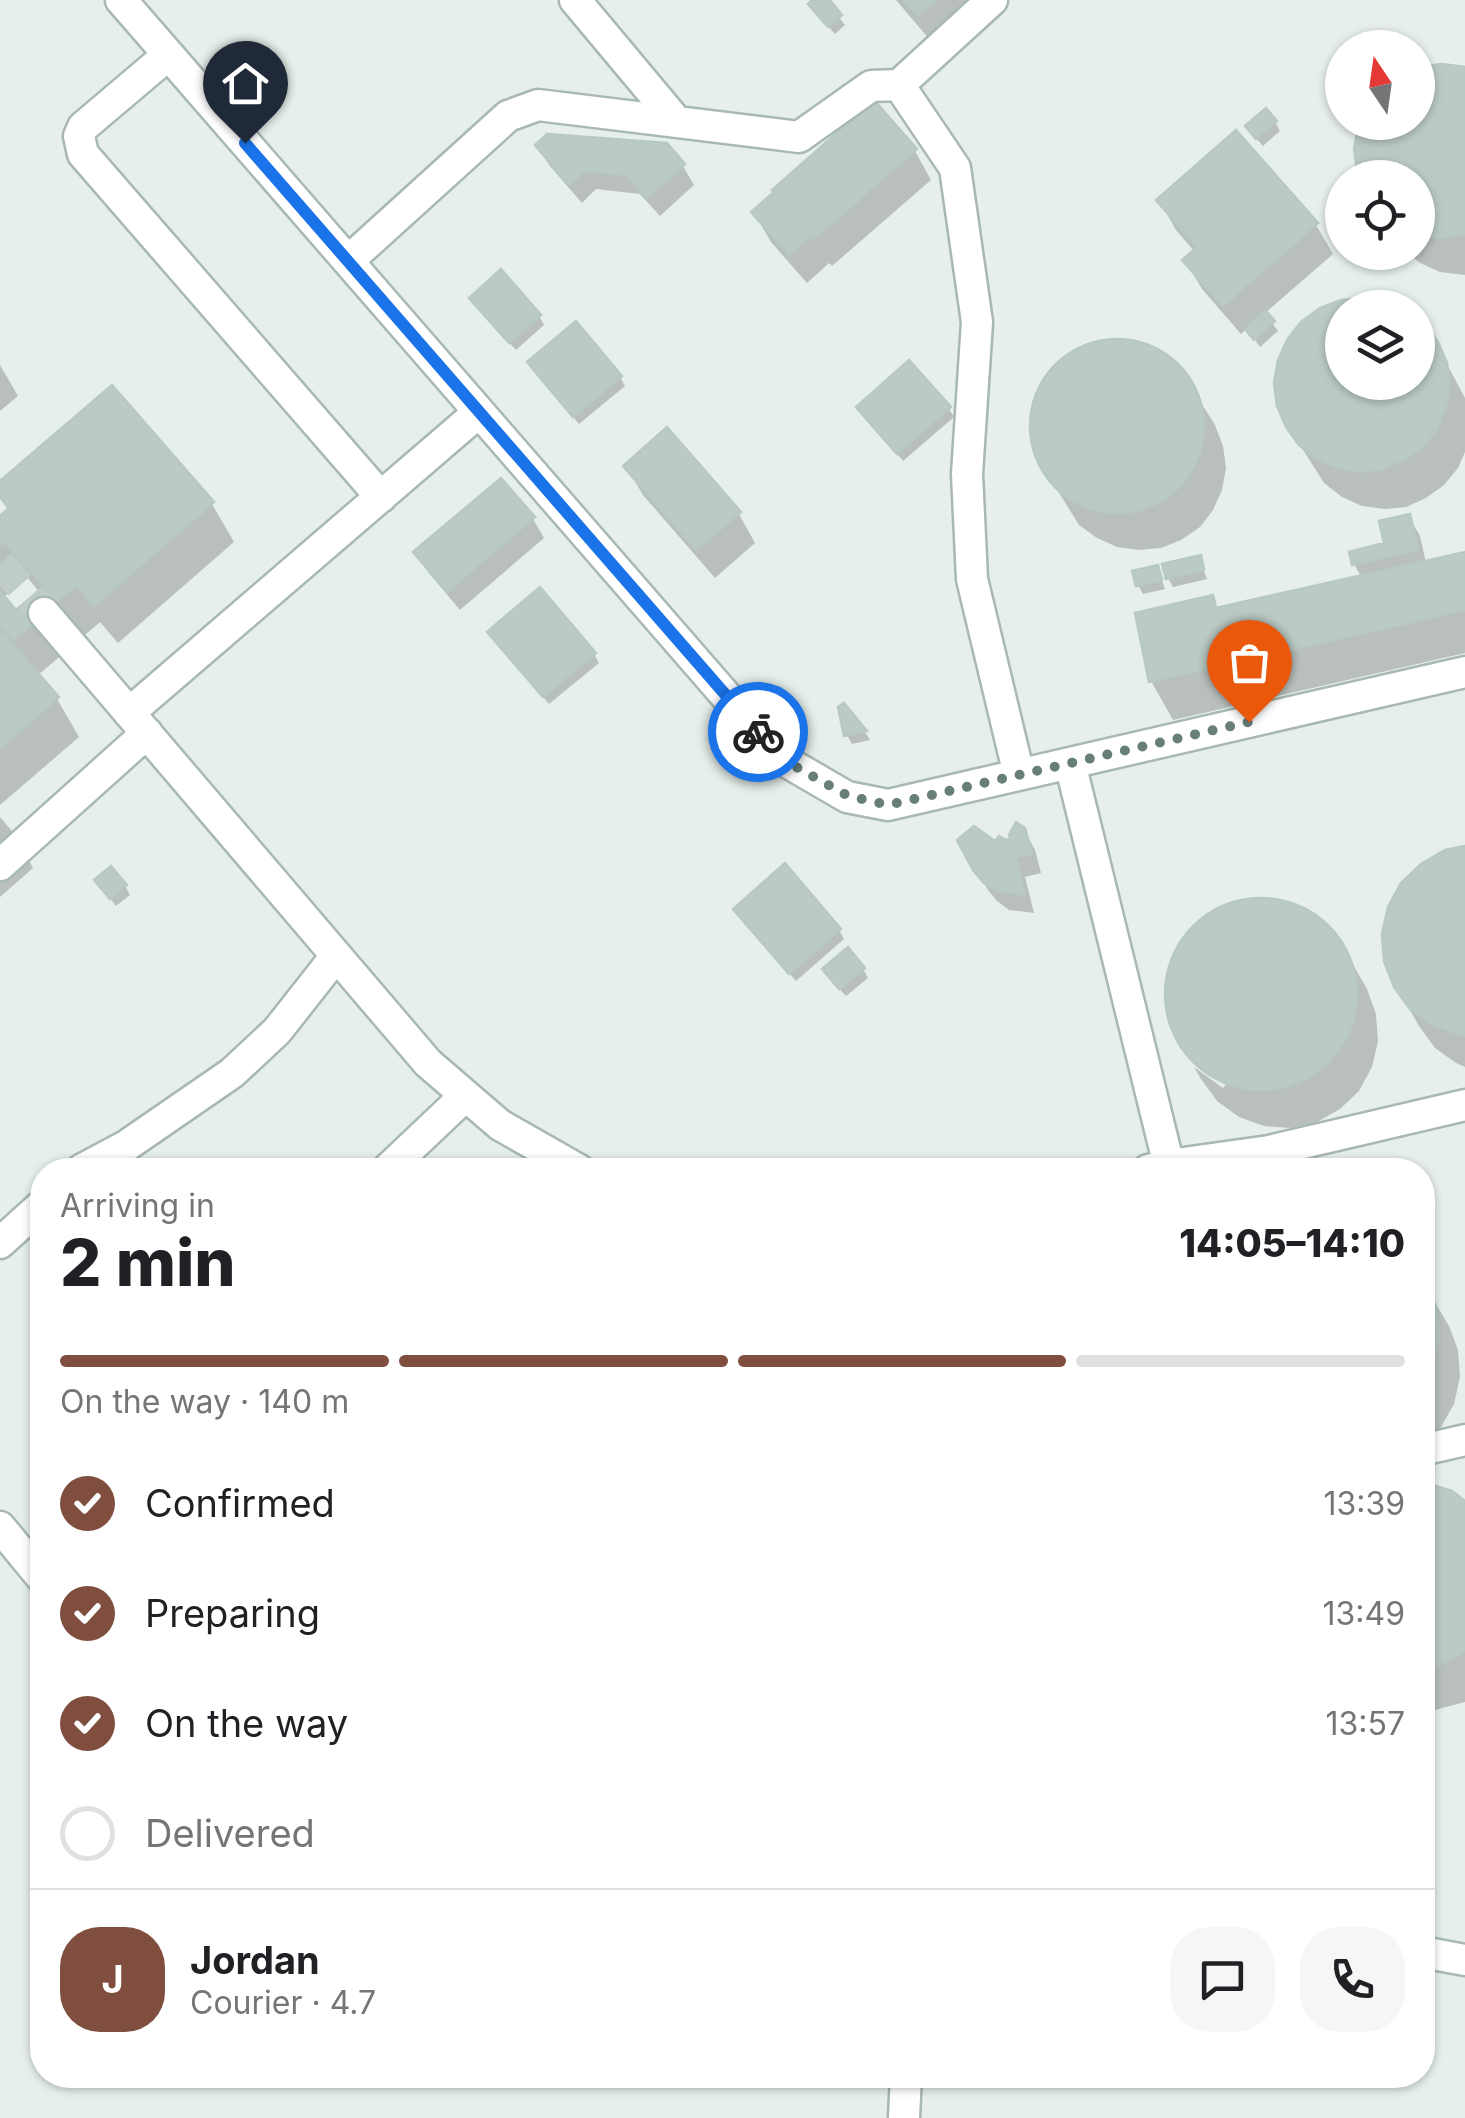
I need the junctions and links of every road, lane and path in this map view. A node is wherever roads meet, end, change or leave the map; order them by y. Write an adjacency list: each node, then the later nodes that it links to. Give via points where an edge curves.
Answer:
1 (120, 0): 4 (lane)
2 (575, 0): 6 (lane)
3 (992, 0): 5 (lane)
4 (168, 55): 7 (lane); 9 (lane, via 83,128 83,154)
5 (900, 85): 6 (lane, via 871,86 799,137); 14 (lane, via 955,168 977,322 967,474 972,578)
6 (677, 122): 7 (lane, via 524,108)
7 (348, 260): 8 (lane)
8 (480, 412): 9 (lane); 14 (lane, via 780,758 848,796 888,805)
9 (381, 497): 12 (lane)
10 (44, 613): 12 (lane)
11 (1465, 672): 13 (lane)
12 (138, 723): 15 (lane); 16 (lane)
13 (1070, 763): 14 (lane); 22 (lane)
14 (1019, 775)
15 (0, 865)
16 (336, 956): 17 (lane, via 428,1064); 19 (lane, via 277,1031)
17 (466, 1096): 20 (lane); 21 (lane, via 500,1125)
18 (1465, 1105): 23 (lane)
19 (128, 1158)
20 (401, 1158)
21 (558, 1158)
22 (1160, 1158)
23 (1225, 1158)
24 (30, 1216): 25 (lane)
25 (0, 1243)
26 (1465, 1440): 27 (lane)
27 (1435, 1447)
28 (0, 1527): 29 (lane)
29 (30, 1563)
30 (1435, 1954): 31 (lane)
31 (1465, 1960)
32 (905, 2088): 33 (lane)
33 (904, 2118)

